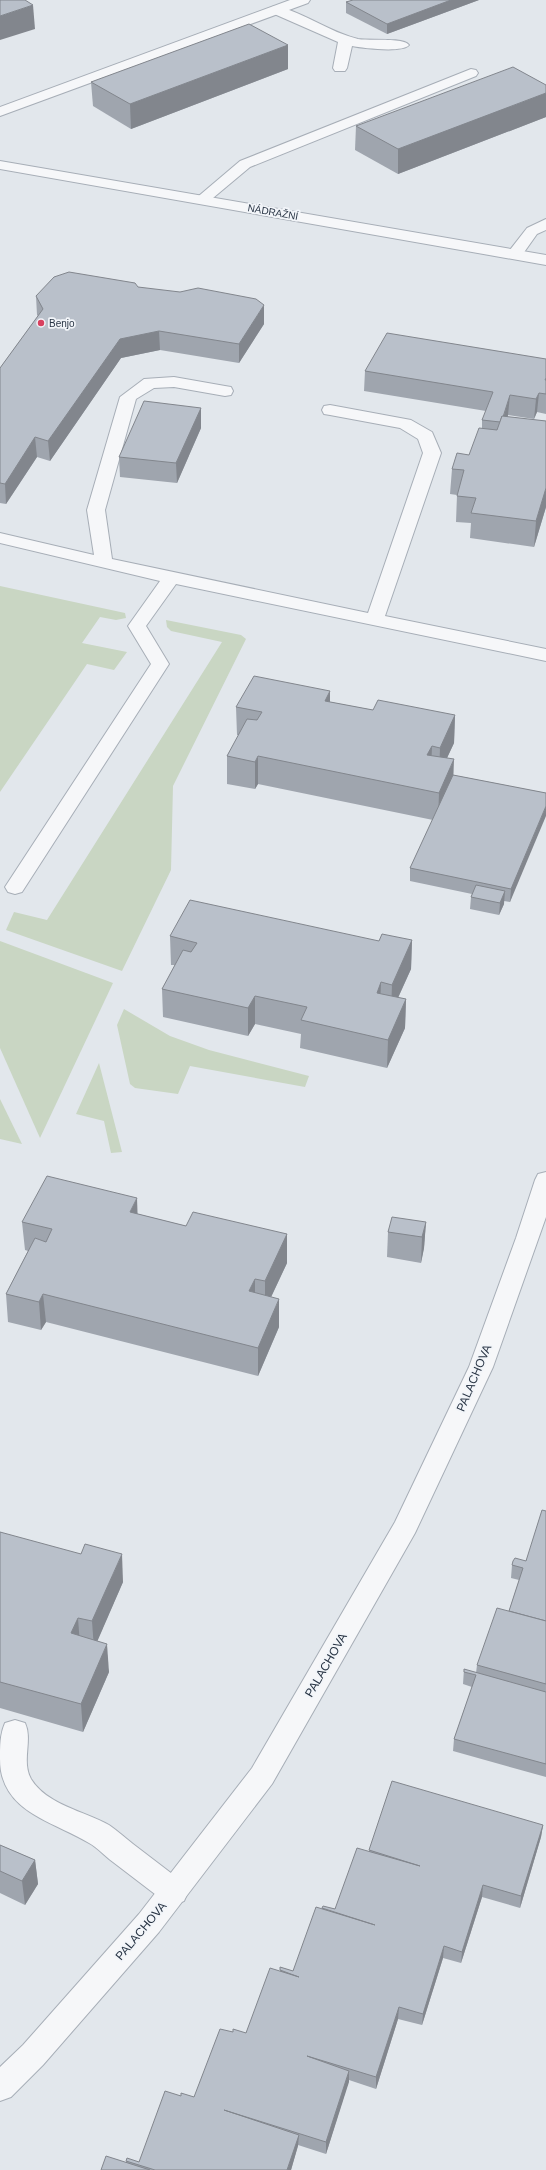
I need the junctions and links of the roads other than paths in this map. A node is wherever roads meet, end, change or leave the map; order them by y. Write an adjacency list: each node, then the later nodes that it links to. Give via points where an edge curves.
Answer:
1 (303, 0): 2 (street)
2 (277, 10): 3 (street); 7 (street)
3 (345, 40): 4 (street, via 363,44); 5 (street)
4 (402, 45)
5 (340, 68)
6 (471, 73): 9 (street, via 245,164)
7 (0, 112)
8 (0, 164): 9 (street, NÁDRAŽNÍ)
9 (202, 200): 11 (street, NÁDRAŽNÍ)
10 (546, 224): 11 (street, via 532,231)
11 (514, 255): 12 (street, NÁDRAŽNÍ)
12 (546, 260)
13 (225, 391): 16 (street, via 174,382 150,383 128,396 96,510)
14 (330, 410): 18 (street, via 405,424 426,436 432,453)
15 (0, 538): 16 (street)
16 (104, 562): 17 (street)
17 (171, 578): 18 (street); 20 (street, via 137,626 160,664)
18 (375, 620): 19 (street)
19 (546, 655)
20 (15, 887)
21 (546, 1180): 23 (street, PALACHOVA, via 528,1238 481,1367 406,1526 262,1776)
22 (15, 1731): 23 (street, via 9,1748 9,1776 22,1794 41,1809 100,1835)
23 (174, 1892): 24 (street, PALACHOVA, via 33,2056)
24 (0, 2087)

